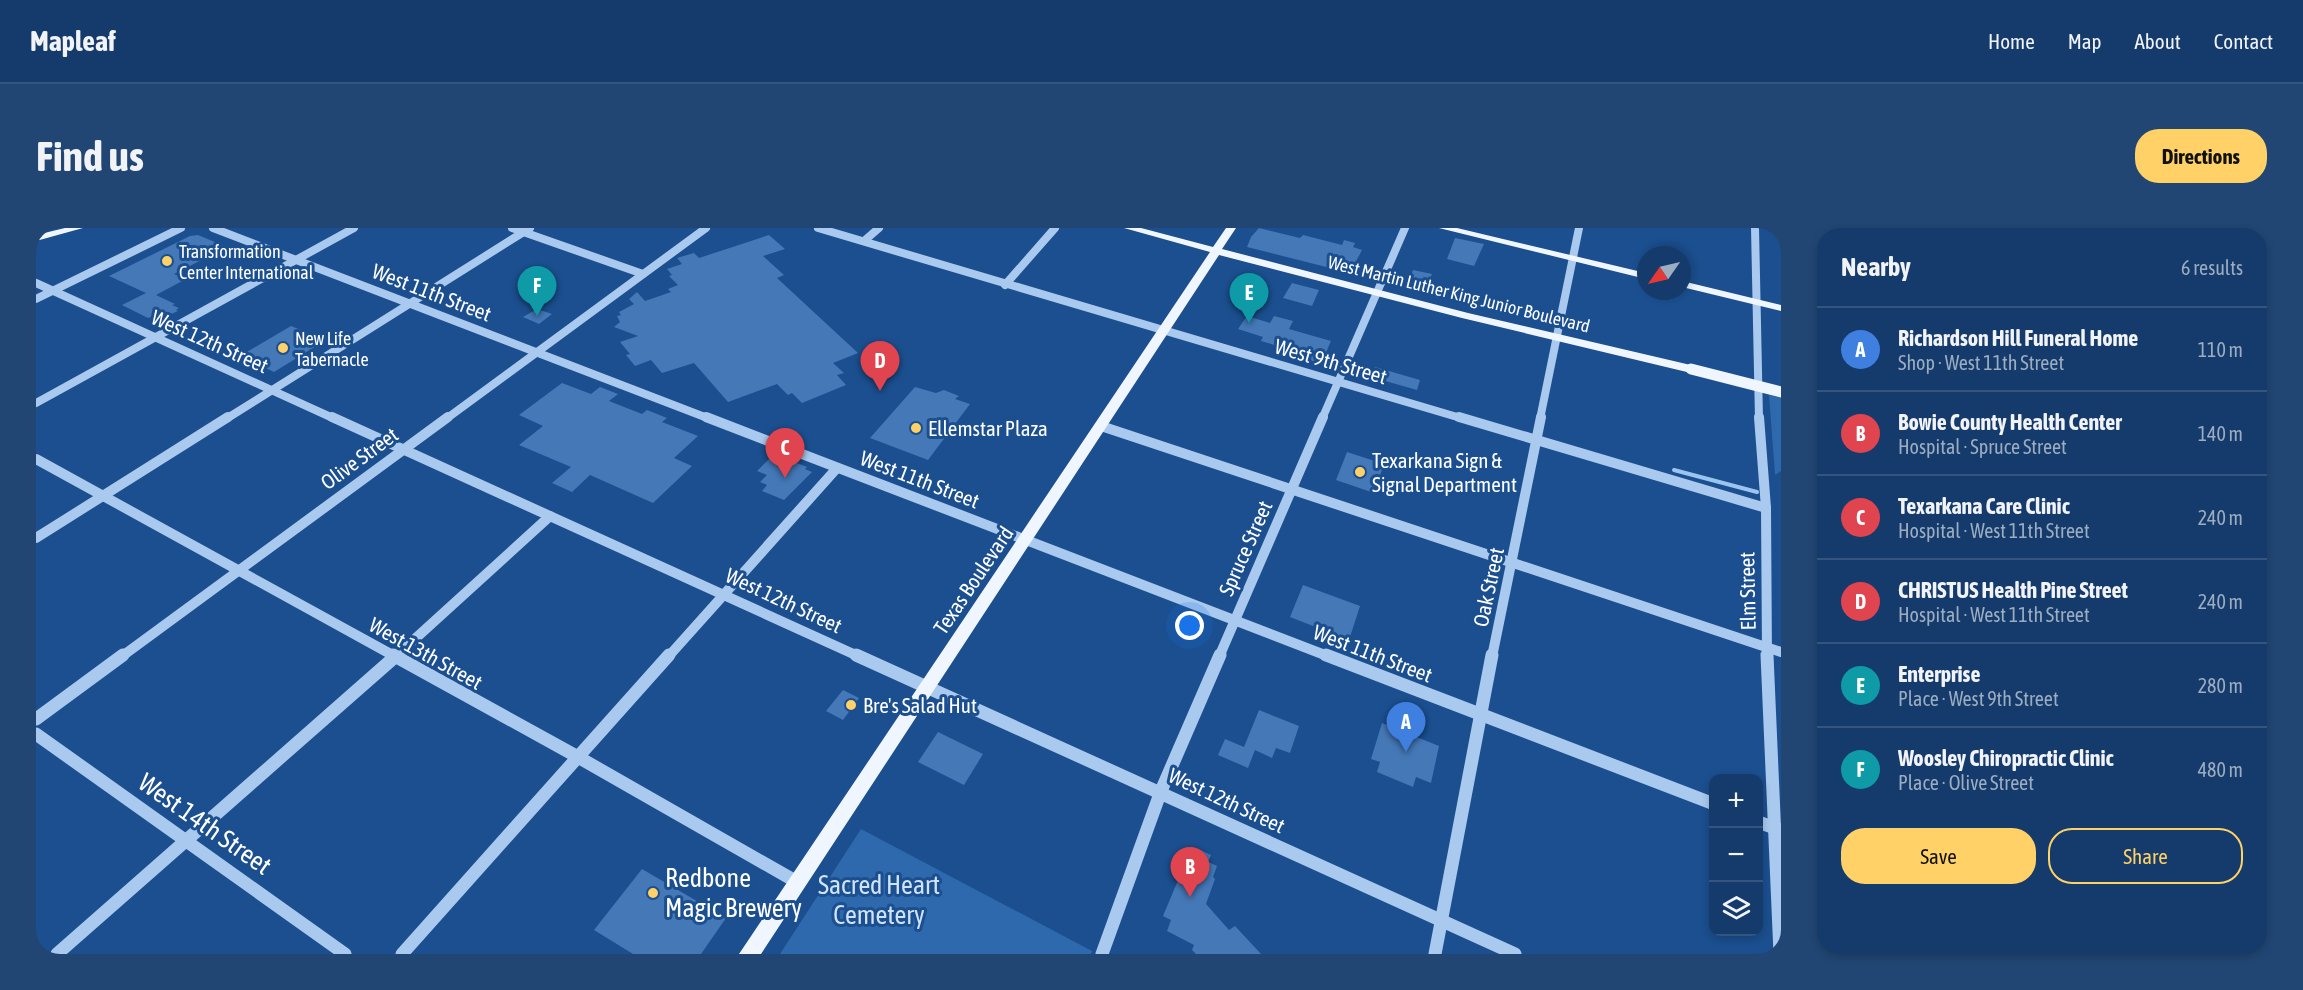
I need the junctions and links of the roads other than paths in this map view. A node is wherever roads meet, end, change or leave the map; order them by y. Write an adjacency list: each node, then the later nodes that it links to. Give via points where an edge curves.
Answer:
1 (78, 228): 17 (main road)
2 (182, 228): 27 (street)
3 (213, 228): 21 (street, West 11th Street)
4 (354, 228): 21 (street)
5 (512, 228): 16 (street)
6 (706, 228): 22 (street, Olive Street)
7 (818, 228): 18 (street, West 9th Street)
8 (879, 228): 18 (street)
9 (1055, 228): 25 (street)
10 (1129, 228): 19 (main road, West Martin Luther King Junior Boulevard)
11 (1231, 228): 19 (main road, Texas Boulevard)
12 (1405, 228): 28 (street, Spruce Street)
13 (1444, 228): 20 (main road)
14 (1580, 228): 20 (street, Oak Street)
15 (1755, 228): 30 (street, Elm Street)
16 (527, 230): 22 (street); 31 (street)
17 (36, 238)
18 (864, 241): 25 (street, West 9th Street)
19 (1215, 251): 28 (main road, West Martin Luther King Junior Boulevard); 33 (main road, Texas Boulevard)
20 (1573, 258): 23 (main road); 35 (street, Oak Street)
21 (296, 260): 31 (street, West 11th Street); 34 (street)
22 (643, 274): 36 (street, Olive Street)
23 (1637, 274)
24 (36, 283): 27 (street, West 12th Street)
25 (1005, 285): 33 (street, West 9th Street)
26 (1691, 286): 30 (main road)
27 (53, 290): 29 (street); 34 (street, West 12th Street)
28 (1376, 293): 35 (main road, West Martin Luther King Junior Boulevard); 37 (street, Spruce Street)
29 (36, 299)
30 (1757, 302): 32 (main road); 48 (street, Elm Street, via 1757,389)
31 (411, 304): 36 (street, West 11th Street); 38 (street)
32 (1781, 308)
33 (1164, 331): 37 (street, West 9th Street); 41 (main road, Texas Boulevard)
34 (154, 338): 38 (street, West 12th Street); 40 (street)
35 (1556, 338): 39 (main road, West Martin Luther King Junior Boulevard, bridge); 42 (street, Oak Street)
36 (535, 352): 43 (street, Olive Street); 45 (street, West 11th Street)
37 (1337, 381): 42 (street, West 9th Street); 46 (street, Spruce Street)
38 (272, 390): 43 (street, West 12th Street); 47 (street)
39 (1781, 392)
40 (36, 403)
41 (1101, 426): 46 (street); 51 (main road, Texas Boulevard)
42 (1536, 440): 48 (street, West 9th Street); 52 (street, Oak Street)
43 (404, 450): 49 (street, West 12th Street); 53 (street, Olive Street)
44 (36, 459): 47 (street, West 13th Street)
45 (837, 468): 51 (street, West 11th Street); 54 (street)
46 (1292, 489): 52 (street); 55 (street, Spruce Street)
47 (103, 496): 50 (street); 53 (street, West 13th Street)
48 (1766, 508): 56 (street, Elm Street)
49 (550, 516): 54 (street, West 12th Street); 58 (street)
50 (36, 538)
51 (1024, 541): 55 (street, West 11th Street); 59 (main road, Texas Boulevard)
52 (1513, 563): 56 (street); 60 (street, Oak Street)
53 (237, 571): 58 (street, West 13th Street); 61 (street, Olive Street)
54 (725, 595): 59 (street, West 12th Street); 63 (street)
55 (1235, 620): 60 (street, West 11th Street); 64 (street, Spruce Street)
56 (1767, 648): 57 (street); 67 (street, Elm Street)
57 (1781, 652)
58 (394, 658): 63 (street, West 13th Street); 68 (street)
59 (926, 687): 64 (street, West 12th Street); 69 (main road, Texas Boulevard)
60 (1480, 716): 65 (street, West 11th Street); 70 (street, Oak Street)
61 (36, 719)
62 (36, 734): 68 (street, West 14th Street)
63 (578, 757): 69 (street, West 13th Street); 73 (street)
64 (1161, 792): 70 (street, West 12th Street); 75 (street, Spruce Street)
65 (1709, 802)
66 (1763, 824): 67 (street)
67 (1778, 829): 78 (street, Elm Street)
68 (186, 839): 71 (street); 72 (street, West 14th Street)
69 (797, 882): 74 (main road, Texas Boulevard)
70 (1442, 921): 76 (street, Oak Street); 77 (street, West 12th Street)
71 (57, 954)
72 (345, 954)
73 (402, 954)
74 (749, 954)
75 (1102, 954)
76 (1435, 954)
77 (1515, 954)
78 (1780, 954)

